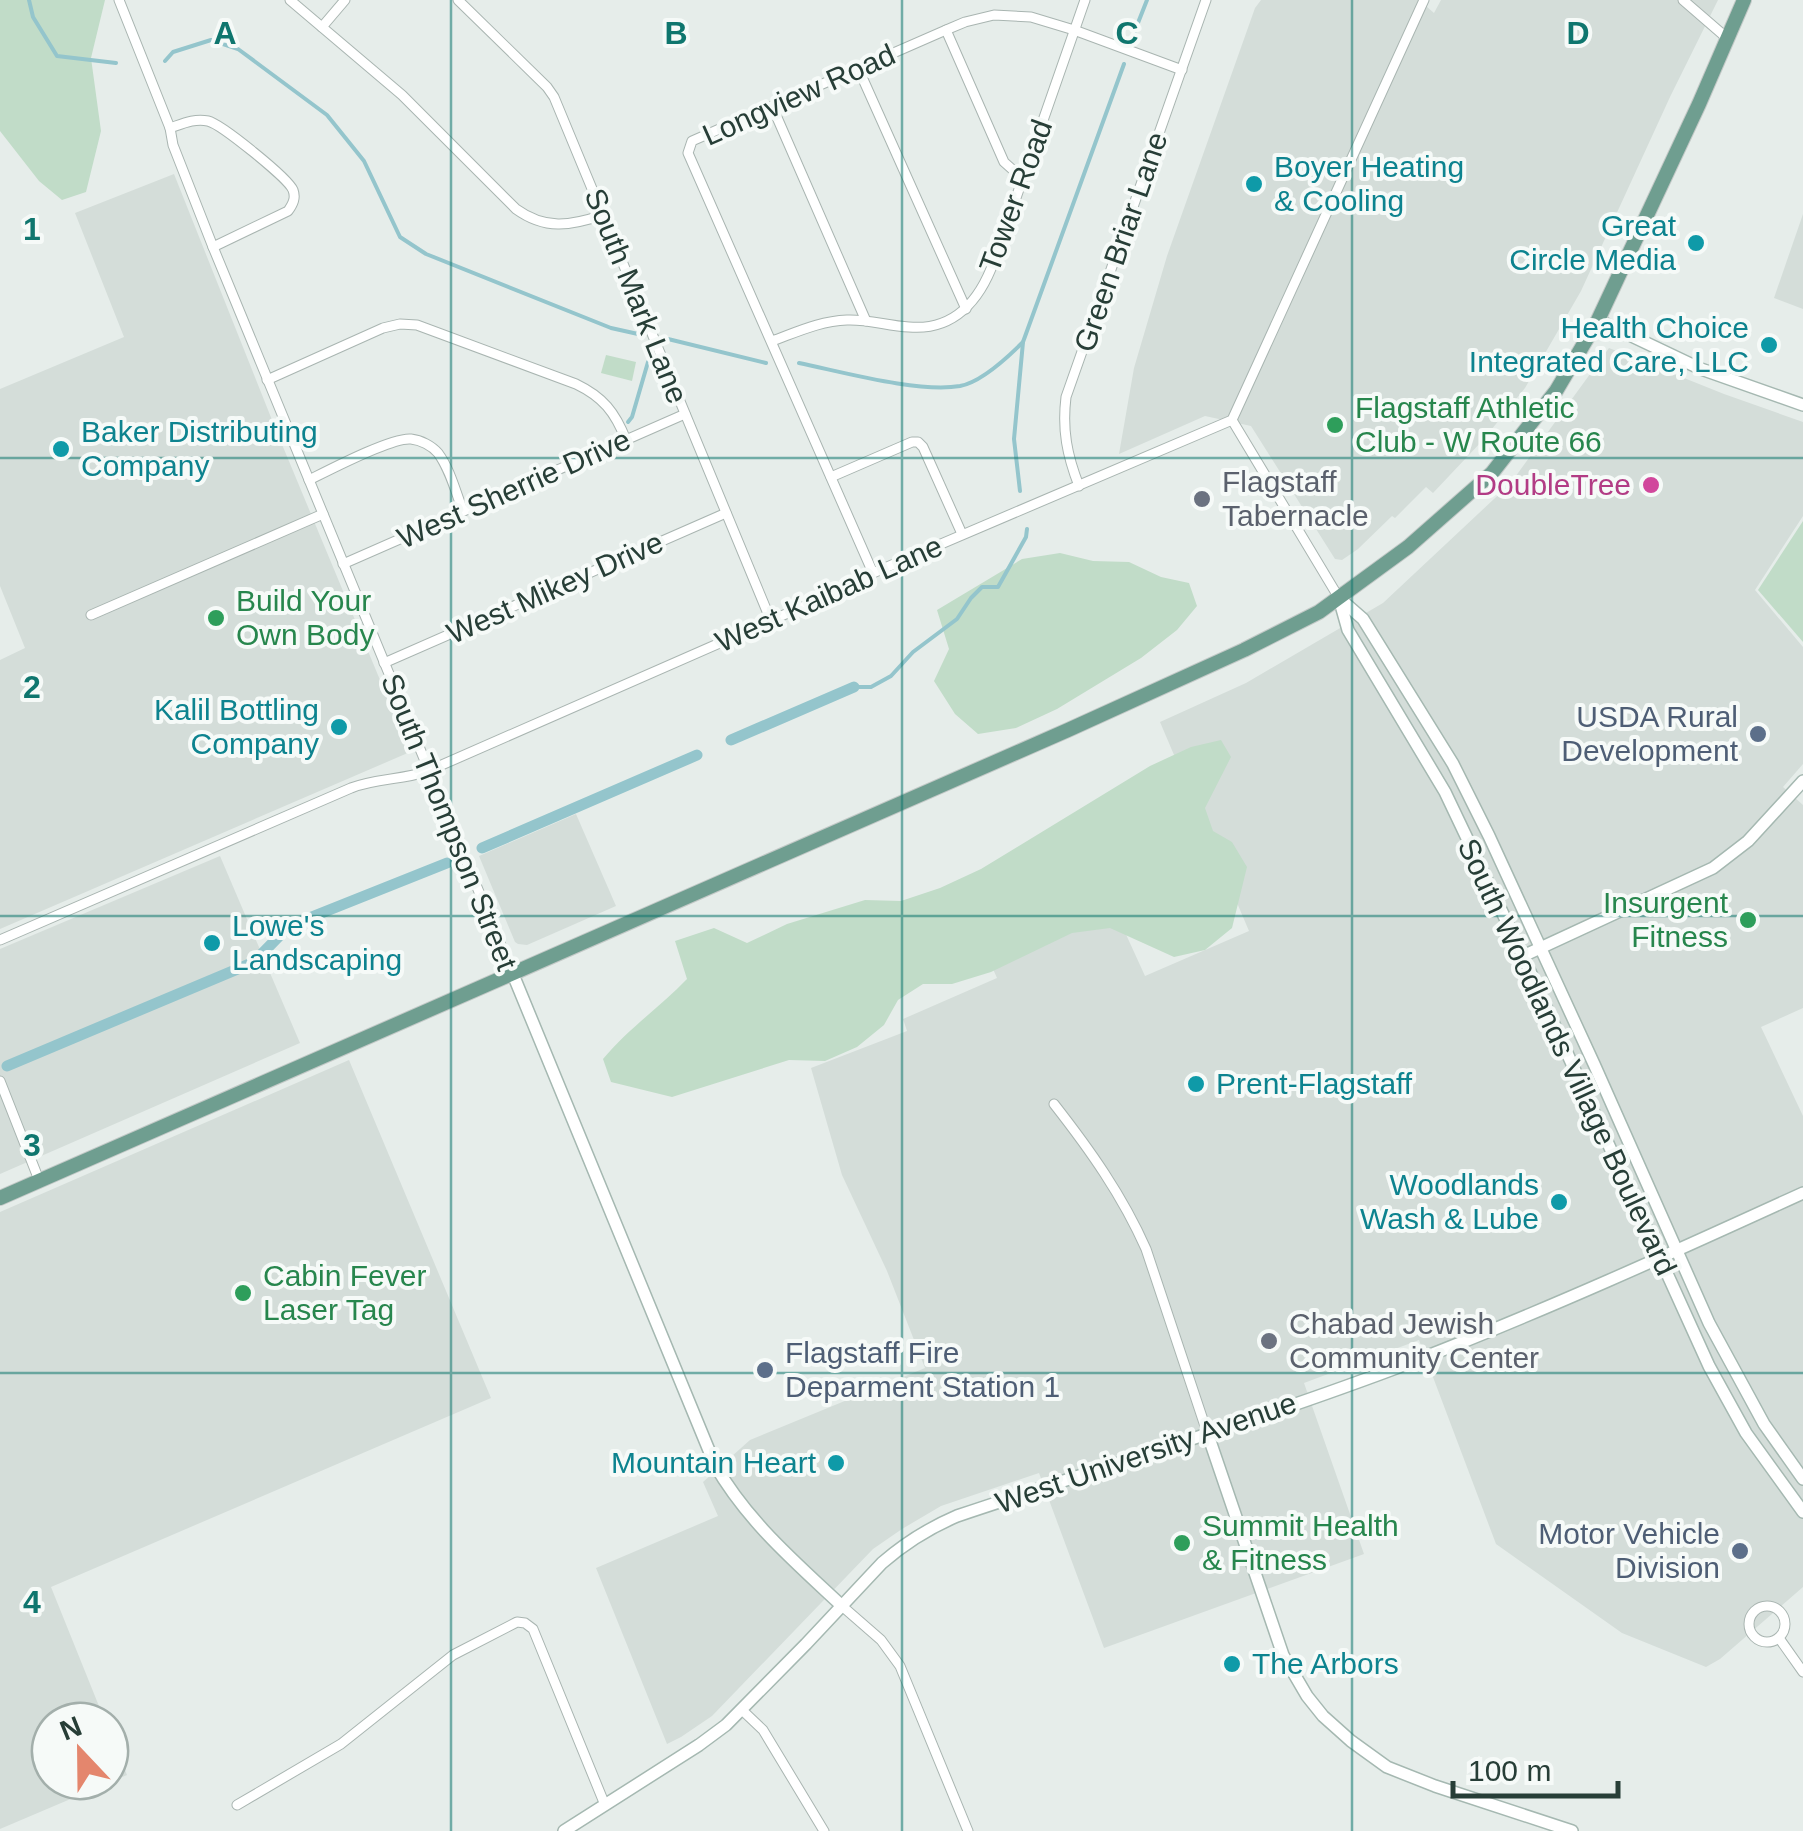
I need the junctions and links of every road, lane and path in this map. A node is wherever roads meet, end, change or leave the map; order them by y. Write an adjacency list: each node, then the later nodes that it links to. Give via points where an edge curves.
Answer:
1 (119, 0): 17 (street, South Thompson Street)
2 (290, 0): 10 (street)
3 (345, 0): 10 (street)
4 (458, 0): 19 (street, South Mark Lane, via 547,87)
5 (1085, 0): 12 (street, Tower Road)
6 (1206, 0): 15 (street, Green Briar Lane)
7 (1424, 0): 28 (street)
8 (1684, 0): 13 (street)
9 (1744, 0): 13 (main road)
10 (322, 26): 19 (street, via 527,217 567,226)
11 (946, 30): 12 (street, Longview Road, via 1013,15); 14 (street, Longview Road); 18 (street, via 1004,162)
12 (1074, 30): 15 (street, Longview Road); 18 (street, Tower Road)
13 (1728, 40): 23 (main road)
14 (858, 68): 16 (street, Longview Road); 21 (street)
15 (1182, 70): 32 (street, Green Briar Lane, via 1066,397 1066,446)
16 (772, 106): 22 (street); 24 (street, Longview Road, via 692,142 688,152)
17 (170, 128): 20 (street, South Thompson Street); 20 (street, via 196,120 218,124 294,192 288,212)
18 (1024, 175): 21 (street, Tower Road, via 989,276)
19 (603, 215): 27 (street, South Mark Lane)
20 (212, 247): 25 (street, South Thompson Street)
21 (966, 309): 22 (street, Tower Road, via 924,327)
22 (866, 320): 24 (street, Tower Road, via 814,325)
23 (1598, 320): 26 (street, via 1705,370); 39 (main road, via 1549,401 1492,474)
24 (772, 342): 30 (street, Longview Road)
25 (268, 380): 29 (street, via 383,328 417,325 594,392); 31 (street, South Thompson Street)
26 (1803, 405)
27 (685, 414): 29 (street, West Sherrie Drive); 35 (street, South Mark Lane)
28 (1232, 420): 32 (street, West Kaibab Lane); 39 (street, South Woodlands Village Boulevard)
29 (626, 440): 33 (street, West Sherrie Drive)
30 (831, 476): 36 (street, via 918,442); 38 (street, Longview Road)
31 (309, 480): 33 (street, via 411,439 435,449); 34 (street, South Thompson Street)
32 (1079, 486): 36 (street, West Kaibab Lane)
33 (463, 511): 37 (street, West Sherrie Drive)
34 (323, 514): 37 (street, South Thompson Street); 40 (street)
35 (726, 514): 41 (street, South Mark Lane); 42 (street, West Mikey Drive)
36 (962, 534): 38 (street, West Kaibab Lane)
37 (344, 564): 42 (street, South Thompson Street)
38 (873, 573): 41 (street, West Kaibab Lane)
39 (1339, 598): 46 (street, South Woodlands Village Boulevard, via 1363,619 1452,764); 47 (street, South Woodlands Village Boulevard, via 1348,630 1445,792); 48 (main road, via 1163,688)
40 (91, 615)
41 (771, 621): 43 (street, West Kaibab Lane)
42 (384, 663): 43 (street, South Thompson Street)
43 (428, 770): 45 (street, West Kaibab Lane, via 351,788); 48 (street, South Thompson Street)
44 (1803, 782): 46 (street, via 1748,842 1713,868)
45 (0, 940)
46 (1540, 948): 47 (street); 54 (street, South Woodlands Village Boulevard)
47 (1523, 956): 55 (street, South Woodlands Village Boulevard)
48 (512, 972): 51 (main road); 59 (street, South Thompson Street, via 715,1465 756,1524)
49 (0, 1081): 51 (street)
50 (1054, 1104): 56 (street, via 1136,1226)
51 (40, 1180): 53 (main road)
52 (1803, 1193): 54 (street, West University Avenue)
53 (0, 1198)
54 (1677, 1250): 55 (street, West University Avenue); 57 (street, South Woodlands Village Boulevard, via 1751,1402)
55 (1658, 1258): 56 (street, West University Avenue, via 1458,1344); 58 (street, South Woodlands Village Boulevard, via 1726,1400)
56 (1207, 1432): 59 (street, West University Avenue, via 941,1523 896,1551); 68 (street, via 1283,1655 1323,1716 1402,1774)
57 (1803, 1479)
58 (1803, 1512)
59 (842, 1606): 62 (street, West University Avenue); 67 (street, via 900,1666)
60 (1778, 1638): 60 (street, via 1782,1614 1768,1605 1756,1608 1749,1618 1753,1636 1764,1642); 61 (street)
61 (1803, 1672)
62 (742, 1710): 64 (street, West University Avenue); 66 (street, via 762,1730)
63 (237, 1804): 64 (street, via 341,1744 454,1655 518,1622 533,1629)
64 (605, 1805): 65 (street, West University Avenue)
65 (564, 1831)
66 (824, 1831)
67 (968, 1831)
68 (1572, 1831)

